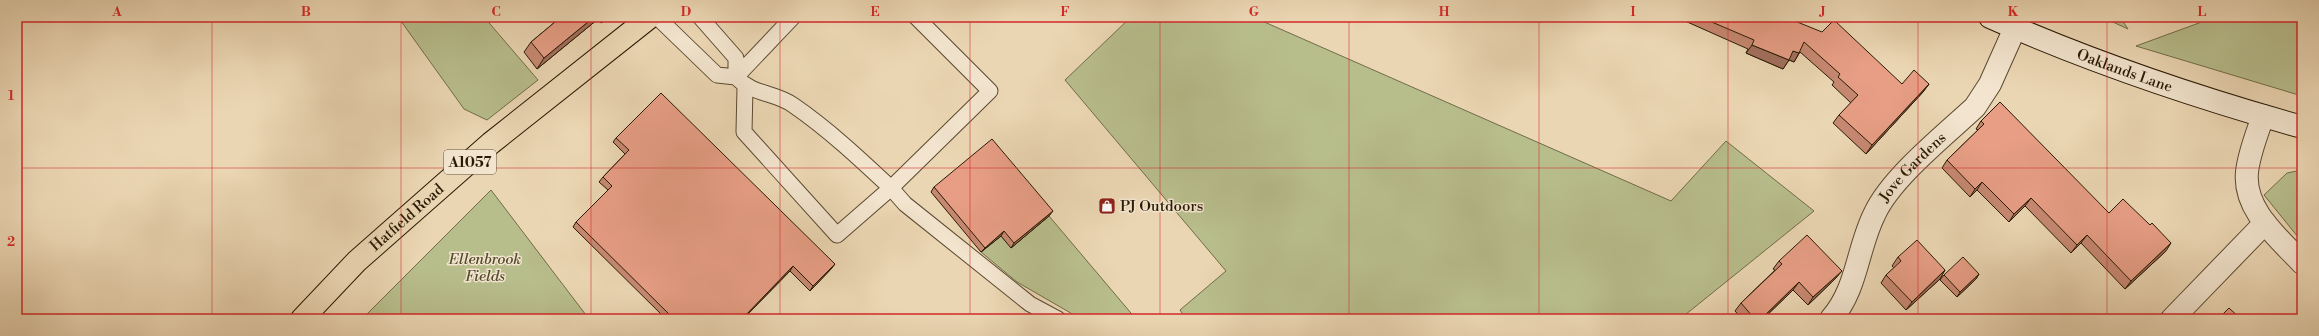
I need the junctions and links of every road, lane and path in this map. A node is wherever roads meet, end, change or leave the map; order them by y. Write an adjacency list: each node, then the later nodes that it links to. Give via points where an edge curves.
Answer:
1 (650, 17): 14 (main road, Hatfield Road / A1057, via 491,143 357,261)
2 (658, 17): 8 (lane, via 717,75)
3 (700, 17): 8 (lane, via 736,58)
4 (793, 17): 8 (lane)
5 (916, 17): 11 (lane, via 990,90)
6 (1990, 17): 7 (street, Oaklands Lane)
7 (2015, 28): 9 (street, Oaklands Lane, via 2135,76); 16 (street, Jove Gardens, via 1984,95 1898,180 1883,199 1870,224 1852,287)
8 (741, 82): 11 (lane, via 791,104 844,144); 11 (lane, via 744,132 836,235)
9 (2263, 116): 10 (street, Oaklands Lane); 12 (street, via 2251,154 2247,181 2252,206)
10 (2302, 127)
11 (891, 188): 15 (lane, via 905,204 1030,304)
12 (2265, 223): 13 (street); 17 (street)
13 (2302, 263)
14 (302, 319)
15 (1058, 319)
16 (1831, 319)
17 (2172, 319)

